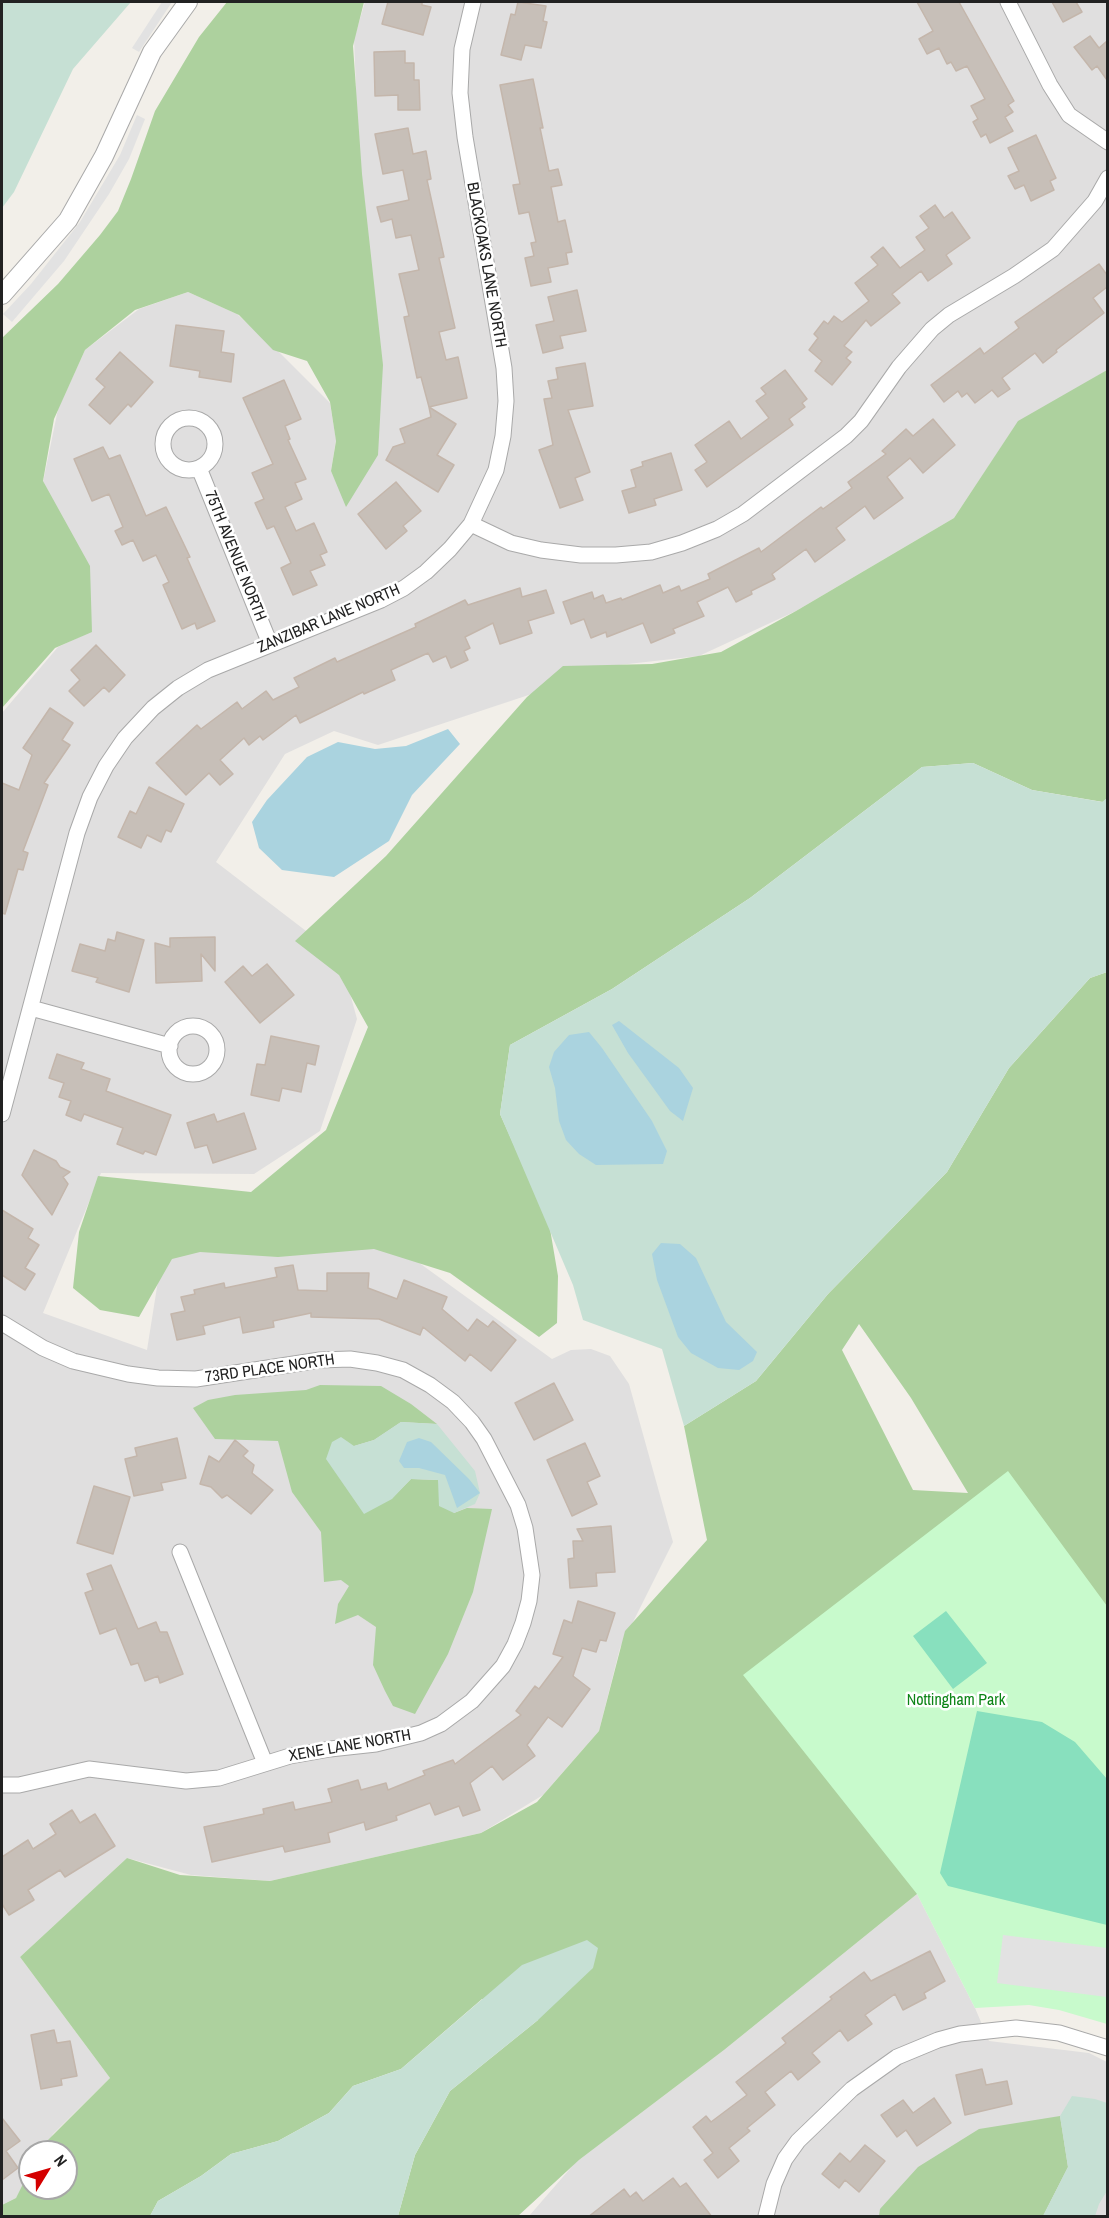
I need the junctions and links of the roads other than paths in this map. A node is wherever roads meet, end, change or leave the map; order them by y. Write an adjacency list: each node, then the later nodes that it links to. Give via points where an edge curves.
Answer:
1 (188, 2): 6 (street, via 152,52 104,156 68,220)
2 (473, 2): 8 (street, BLACKOAKS LANE NORTH, via 462,49 460,93 506,401 504,436 496,470)
3 (1008, 2): 4 (street, via 1069,115)
4 (1107, 142)
5 (1107, 178): 8 (street, via 1095,201 1053,249 932,329 846,436 743,514 717,529 651,552 581,555 511,543)
6 (2, 295)
7 (200, 468): 9 (street, 75TH AVENUE NORTH)
8 (471, 524): 9 (street, ZANZIBAR LANE NORTH, via 426,572 404,588)
9 (270, 644): 10 (street, ZANZIBAR LANE NORTH, via 208,670 178,688 125,738 106,766 77,833)
10 (31, 1008): 11 (street); 12 (street, ZANZIBAR LANE NORTH)
11 (170, 1046)
12 (2, 1114)
13 (2, 1323): 15 (street, 73RD PLACE NORTH, via 43,1348 73,1360 158,1378 196,1378 350,1359 403,1370 453,1402 484,1439 518,1505)
14 (180, 1552): 16 (street)
15 (532, 1575): 16 (street, XENE LANE NORTH, via 526,1612 503,1666 457,1713 399,1740)
16 (265, 1763): 17 (street, XENE LANE NORTH, via 219,1778 186,1781 89,1769 19,1785)
17 (2, 1785)
18 (1107, 2048): 19 (street, via 1071,2036 1016,2028 960,2034 916,2048 875,2071 798,2141 774,2184)
19 (766, 2217)

